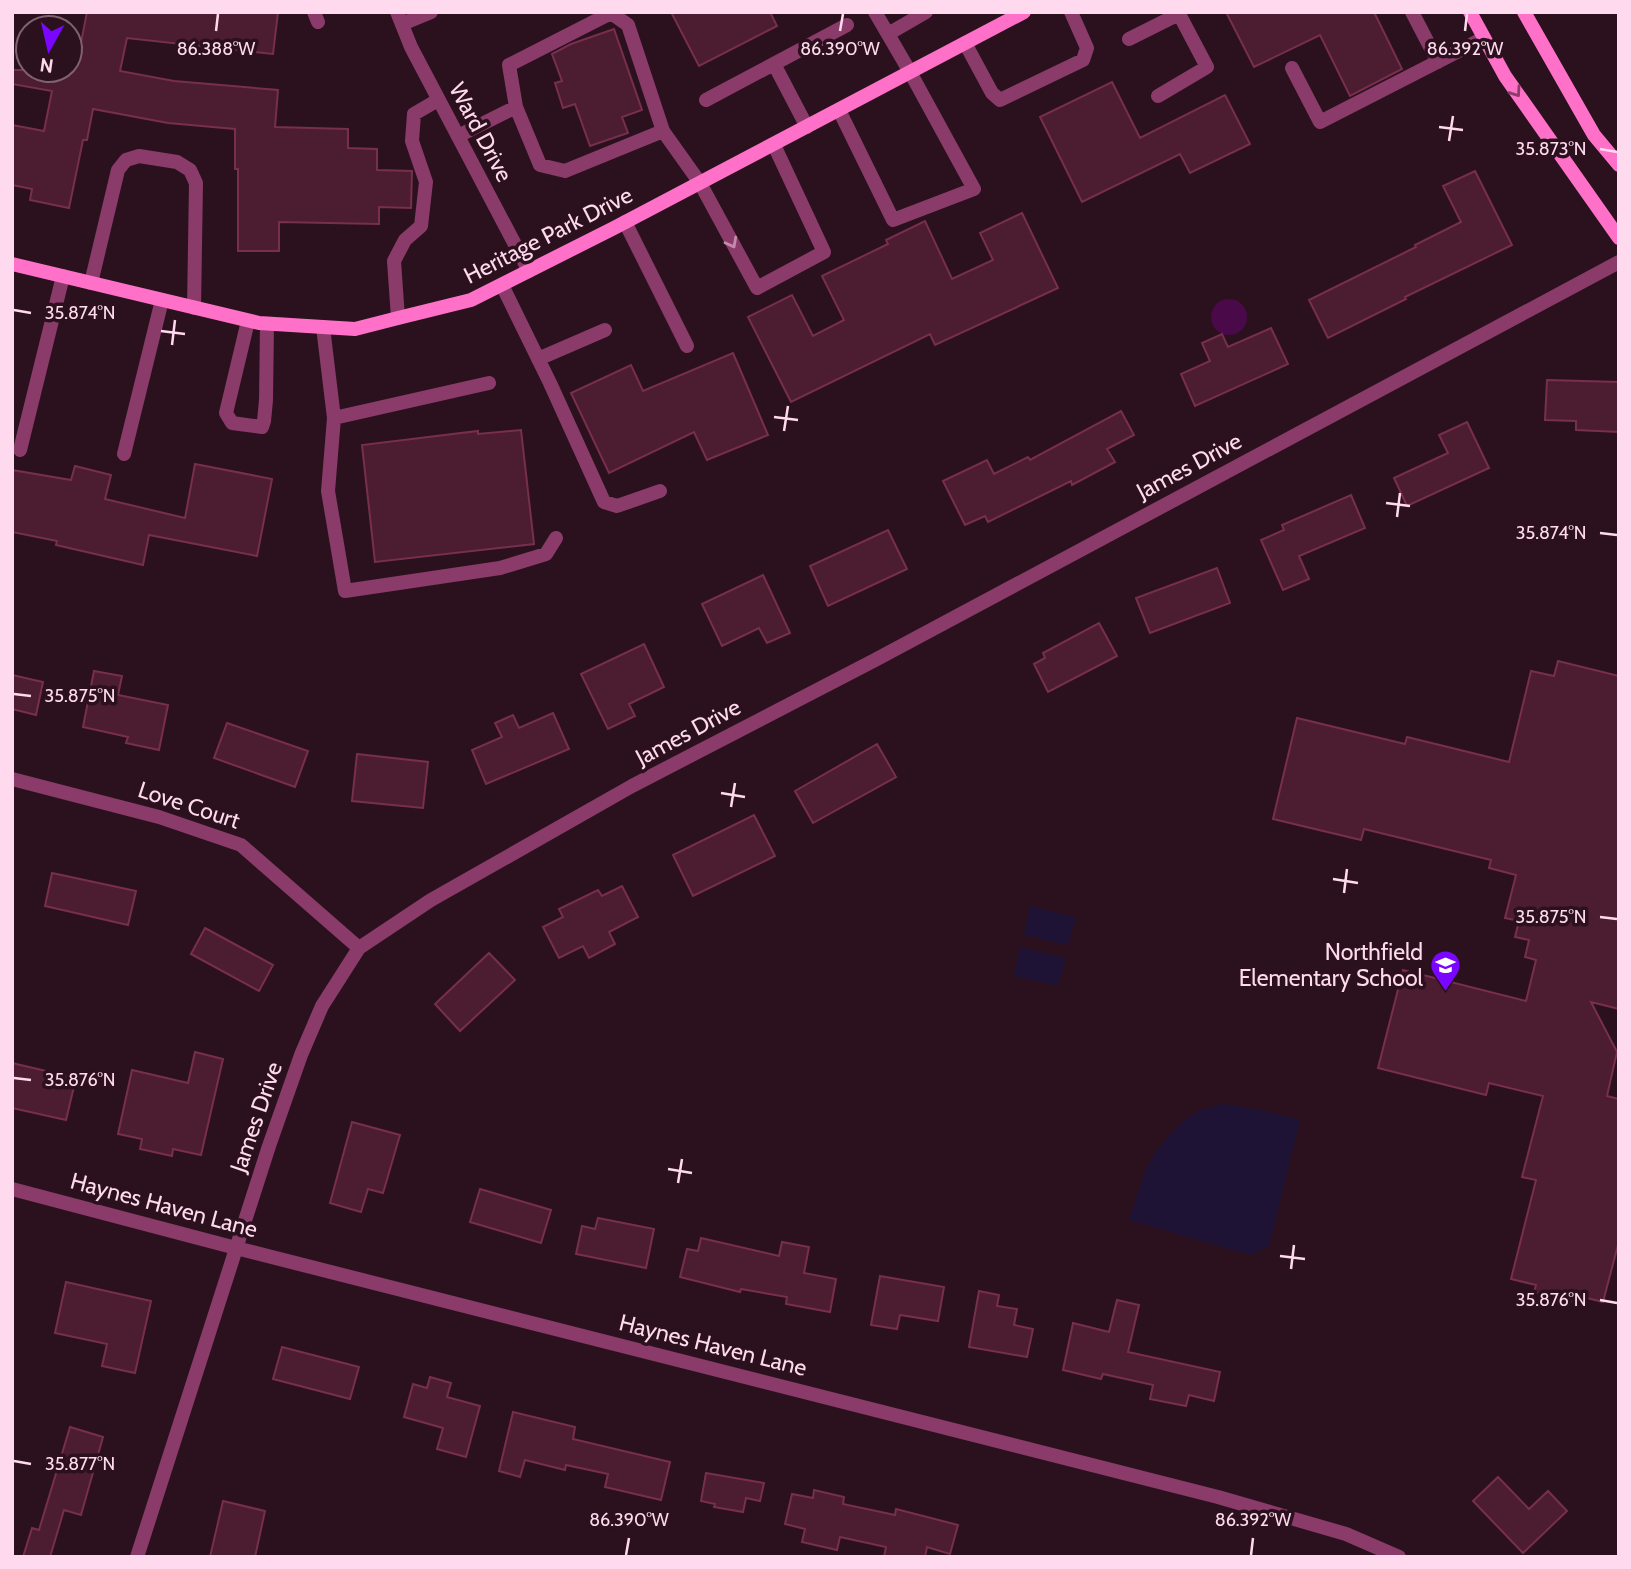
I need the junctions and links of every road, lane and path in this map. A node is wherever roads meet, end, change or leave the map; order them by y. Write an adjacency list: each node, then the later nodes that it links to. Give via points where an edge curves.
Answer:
1 (431, 12): 10 (street)
2 (875, 12): 12 (street)
3 (926, 12): 12 (street)
4 (1071, 12): 15 (street, via 1087,48 1083,60 1000,100)
5 (1412, 12): 16 (street)
6 (1470, 12): 13 (street)
7 (1524, 12): 29 (street, via 1594,135)
8 (1022, 13): 15 (street, Heritage Park Drive)
9 (1178, 13): 14 (street); 20 (street, via 1207,67)
10 (400, 18): 21 (street, Ward Drive)
11 (847, 25): 17 (street)
12 (888, 34): 19 (street)
13 (1484, 38): 16 (street); 32 (street, one-way to 32, via 1505,76)
14 (1129, 39)
15 (965, 43): 19 (street, Heritage Park Drive)
16 (1438, 62): 18 (street, via 1320,122)
17 (774, 64): 22 (street); 25 (street)
18 (1292, 68)
19 (911, 72): 24 (street, Heritage Park Drive); 24 (street, via 974,190 893,220)
20 (1158, 96)
21 (438, 100): 27 (street, Ward Drive); 41 (street, via 414,114 412,141 426,182 421,226 405,240 394,261)
22 (706, 100)
23 (516, 107): 26 (street, via 540,164 565,171); 26 (street, via 509,65 611,13 628,25); 27 (street)
24 (839, 110): 25 (street, Heritage Park Drive)
25 (807, 127): 28 (street, Heritage Park Drive)
26 (663, 131): 30 (street)
27 (458, 136): 35 (street, Ward Drive)
28 (774, 145): 30 (street, Heritage Park Drive); 30 (street, one-way to 28, via 757,288 824,252)
29 (1619, 165)
30 (700, 183): 31 (street, Heritage Park Drive)
31 (625, 222): 35 (street, Heritage Park Drive); 46 (street)
32 (1619, 237)
33 (1619, 262): 55 (street, James Drive, via 632,786 431,900)
34 (12, 264): 36 (street, Heritage Park Drive)
35 (529, 271): 38 (street, Heritage Park Drive)
36 (63, 276): 37 (street, Heritage Park Drive); 50 (street)
37 (91, 283): 39 (street, Heritage Park Drive); 40 (street, via 118,170 126,160 139,156 177,162 190,170 196,183)
38 (502, 285): 41 (street, Heritage Park Drive, via 471,300); 47 (street)
39 (162, 300): 40 (street, Heritage Park Drive); 51 (street)
40 (194, 308): 42 (street, Heritage Park Drive)
41 (398, 318): 44 (street, Heritage Park Drive, via 355,329)
42 (248, 321): 43 (street, Heritage Park Drive); 43 (street, via 226,413 232,423 262,427)
43 (267, 324): 44 (street, Heritage Park Drive)
44 (323, 327): 49 (street)
45 (605, 330): 47 (street)
46 (687, 346)
47 (538, 359): 52 (street, via 604,502 617,506)
48 (489, 383): 49 (street)
49 (334, 418): 53 (street, via 328,491 345,592 500,568 546,554)
50 (20, 450)
51 (124, 454)
52 (660, 491)
53 (556, 538)
54 (12, 779): 55 (street, Love Court, via 159,817 241,845)
55 (359, 948): 57 (street, James Drive, via 322,1006 301,1055)
56 (12, 1189): 57 (street, Haynes Haven Lane)
57 (236, 1248): 58 (street, James Drive); 59 (street, Haynes Haven Lane, via 1218,1497 1346,1534)
58 (137, 1557)
59 (1399, 1557)

